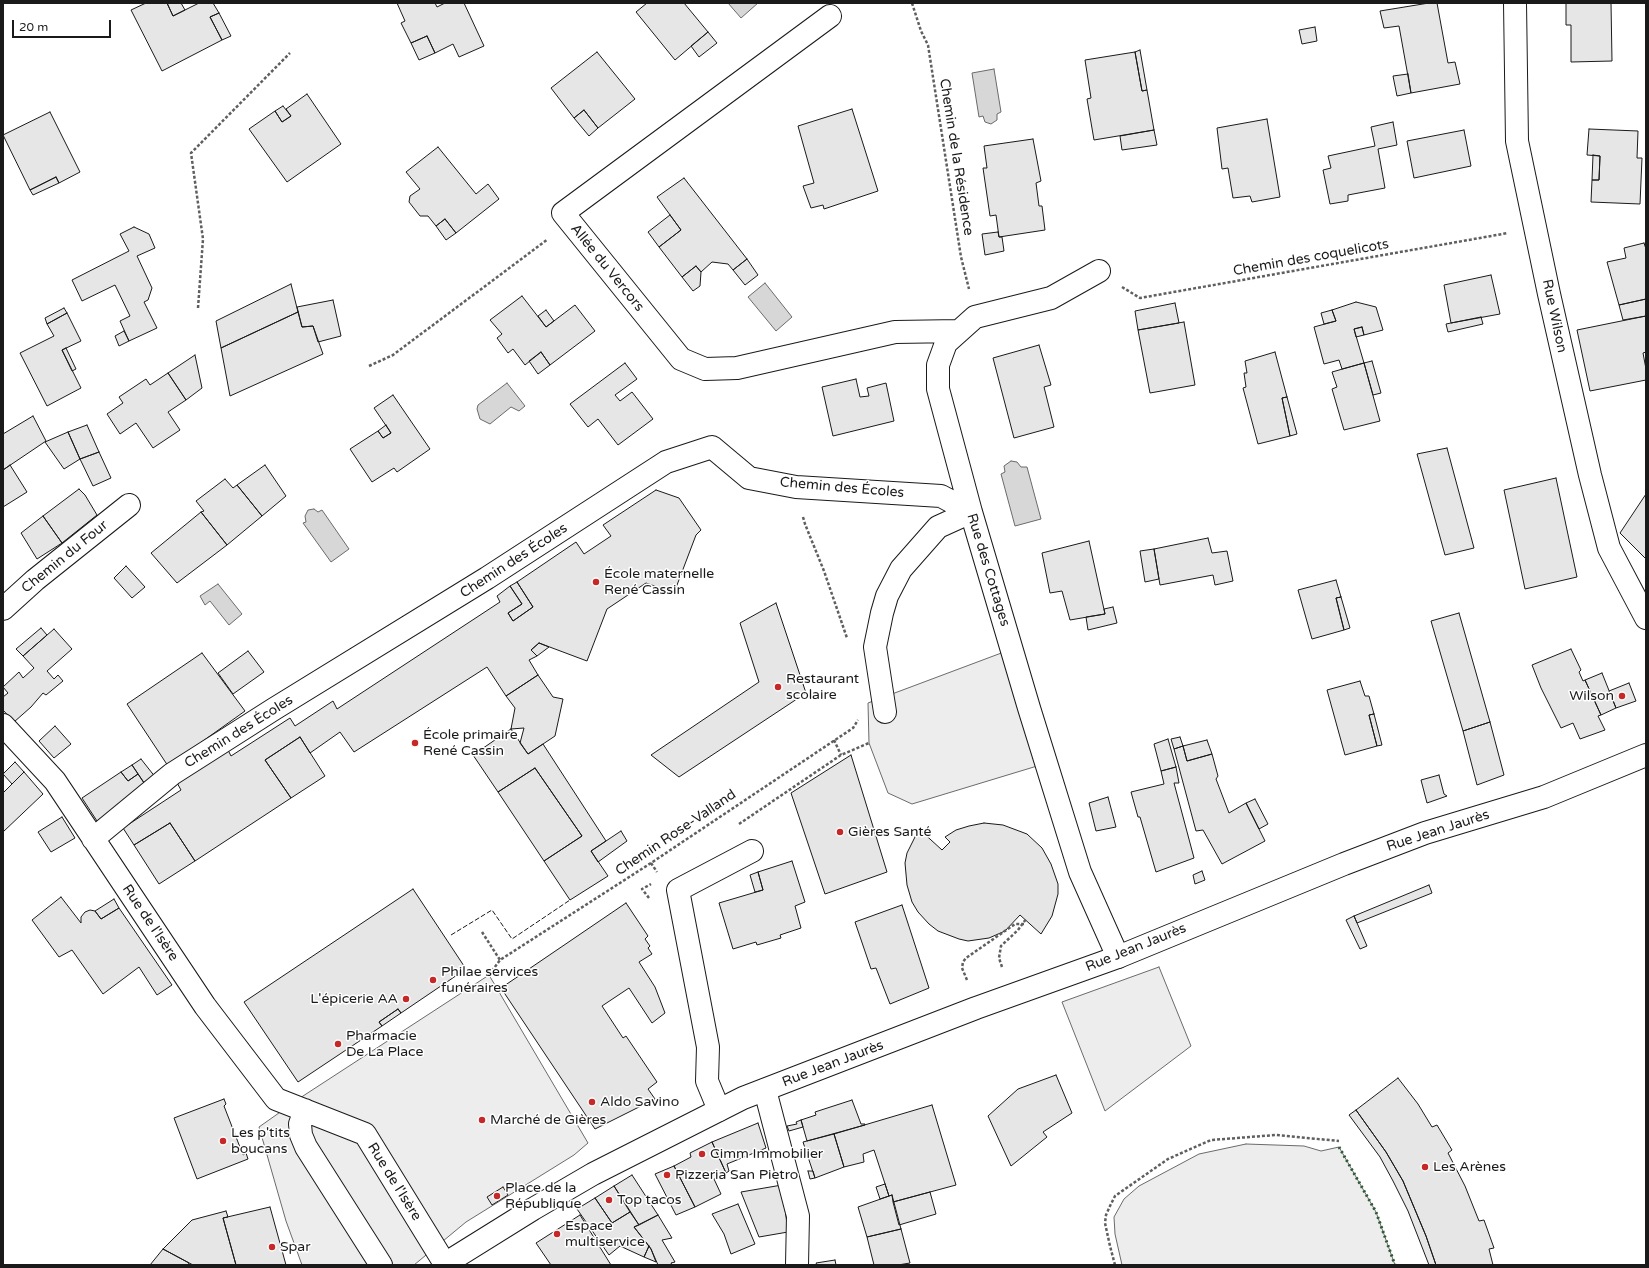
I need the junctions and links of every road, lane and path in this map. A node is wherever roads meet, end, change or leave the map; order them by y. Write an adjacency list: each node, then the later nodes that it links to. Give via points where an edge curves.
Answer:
1 (912, 3): 9 (path, Chemin de la Résidence, via 928,46 962,257)
2 (1515, 3): 6 (street, Rue Wilson, via 1517,140)
3 (830, 16): 5 (street, Allée du Vercors, via 563,214)
4 (290, 54): 8 (path, via 191,153 202,239)
5 (570, 222): 10 (street, Allée du Vercors, via 681,359 706,369 737,368 895,332); 11 (path, via 392,355)
6 (1535, 228): 7 (path, Chemin des coquelicots, via 1140,298); 16 (street, Rue Wilson, via 1590,475 1609,548)
7 (1099, 271): 9 (street, Rue des Cottages, via 1051,298)
8 (198, 308)
9 (975, 317): 10 (street, Rue des Cottages)
10 (959, 331): 14 (street, Rue des Cottages, via 946,343 938,365 938,389)
11 (369, 366)
12 (796, 487): 14 (street, Chemin des Écoles, via 941,496); 17 (path, via 804,524 824,571); 26 (street, Chemin des Écoles, via 749,478 712,447 666,462 488,578 172,774)
13 (129, 505): 15 (street, Chemin du Four, via 35,580)
14 (971, 512): 18 (street, via 938,527 901,569 887,596 875,647); 31 (street, Rue des Cottages, via 1080,872)
15 (3, 610)
16 (1646, 618)
17 (849, 644)
18 (885, 712)
19 (861, 715): 21 (path, Chemin Rose-Valland, via 853,728)
20 (3, 725): 26 (street, Rue de l'Isère, via 55,781)
21 (834, 740): 23 (path); 32 (path, Chemin Rose-Valland, via 651,863)
22 (869, 743): 23 (path)
23 (841, 755): 25 (path)
24 (1646, 755): 31 (street, Rue Jean Jaurès, via 1544,797 1425,833)
25 (800, 782)
26 (93, 838): 37 (street, Rue de l'Isère, via 205,1006 276,1099)
27 (752, 851): 38 (street, via 678,890 708,1047 707,1081)
28 (1026, 919): 29 (path)
29 (1024, 924): 33 (path, via 1001,946 999,958); 35 (path, via 1015,924 966,958 962,968)
30 (482, 932): 32 (path)
31 (1118, 957): 36 (street, Rue Jean Jaurès, via 976,1008)
32 (500, 960): 34 (path, Chemin Rose-Valland)
33 (1002, 967)
34 (489, 975)
35 (966, 980)
36 (765, 1090): 38 (street, Rue Jean Jaurès); 42 (street, via 798,1216)
37 (305, 1110): 40 (street, Rue de l'Isère, via 364,1134); 41 (street, via 300,1124 306,1147)
38 (719, 1110): 40 (street, Rue Jean Jaurès, via 593,1174)
39 (1339, 1141): 43 (path, via 1276,1135 1212,1140 1168,1159 1115,1196 1105,1223)
40 (444, 1264)
41 (380, 1265)
42 (797, 1265)
43 (1115, 1265)

